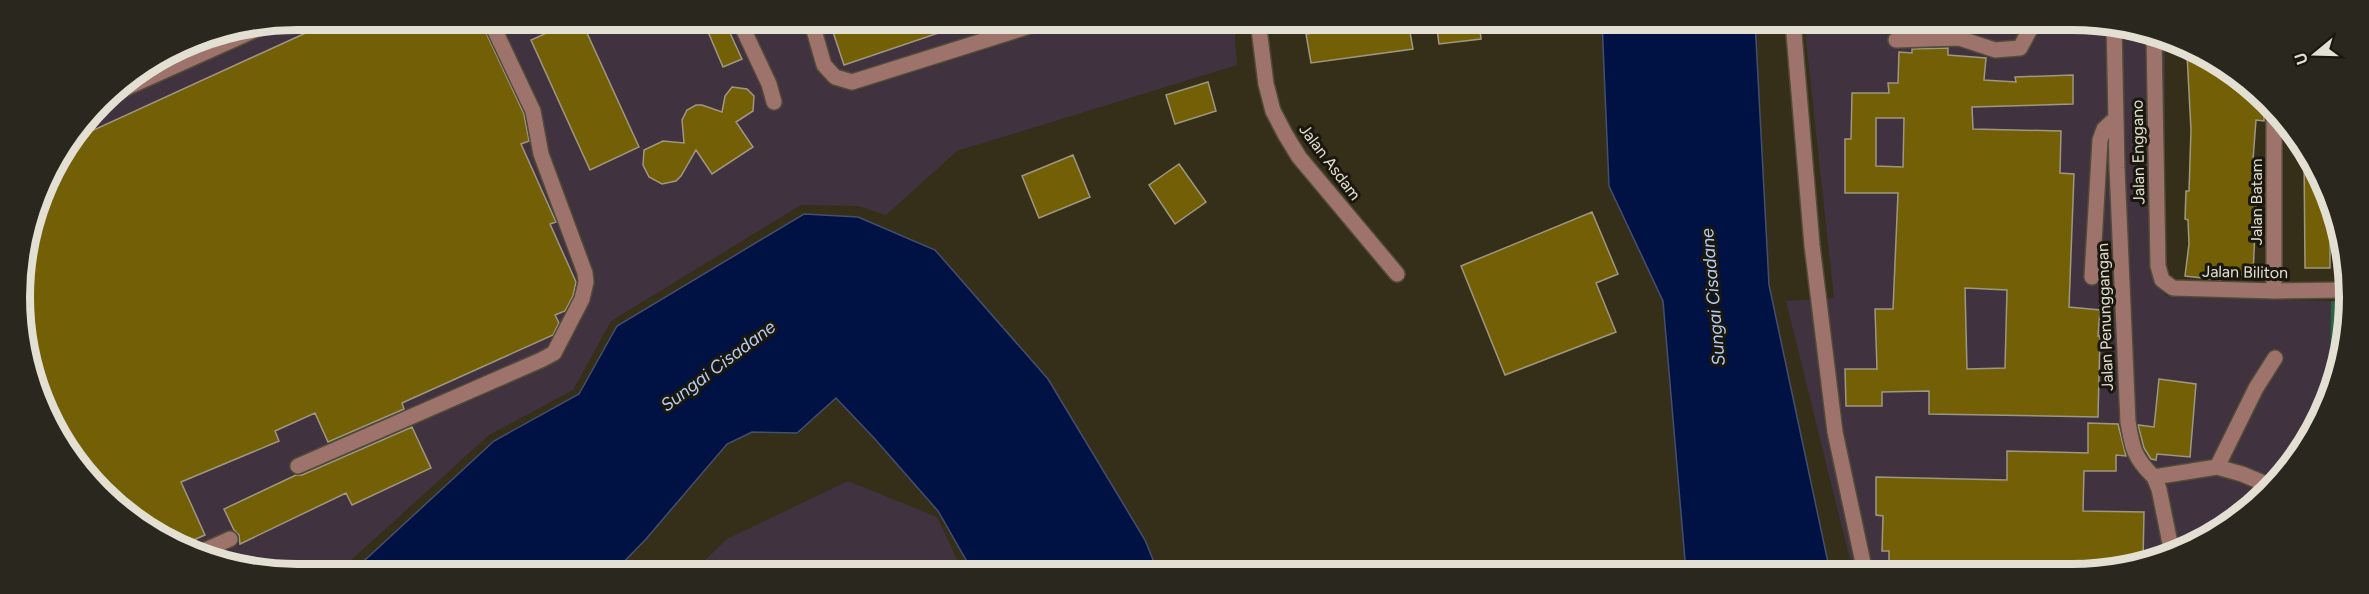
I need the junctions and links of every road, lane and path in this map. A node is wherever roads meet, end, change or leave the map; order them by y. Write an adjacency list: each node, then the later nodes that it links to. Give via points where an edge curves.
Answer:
1 (494, 30): 22 (street, via 533,111 541,154 585,273 582,299 554,352 542,360)
2 (744, 30): 13 (street)
3 (814, 30): 4 (street, via 824,65 835,77 852,82)
4 (1017, 30)
5 (1259, 30): 17 (street, Jalan Asdam, via 1266,84 1273,111 1285,134 1299,158)
6 (1794, 30): 29 (street, via 1812,245 1835,432)
7 (2030, 30): 10 (street, via 2020,48 1995,50 1959,38)
8 (2114, 33): 14 (street, Jalan Penunggangan)
9 (227, 39): 12 (street)
10 (1896, 40)
11 (2154, 43): 16 (street, Jalan Enggano)
12 (141, 80)
13 (774, 102)
14 (2116, 118): 18 (street, via 2104,129 2100,140); 24 (street, Jalan Penunggangan, via 2127,422 2132,449)
15 (2274, 122): 20 (street, Jalan Batam)
16 (2158, 266): 20 (street, Jalan Biliton, via 2162,280 2173,288)
17 (1397, 274)
18 (2092, 277)
19 (2339, 290): 20 (street, Jalan Biliton)
20 (2274, 291)
21 (2275, 358): 23 (street)
22 (298, 466)
23 (2217, 467): 24 (street); 25 (street)
24 (2154, 477): 27 (street)
25 (2264, 483)
26 (230, 538): 28 (street)
27 (2170, 545)
28 (208, 549)
29 (1863, 564)

